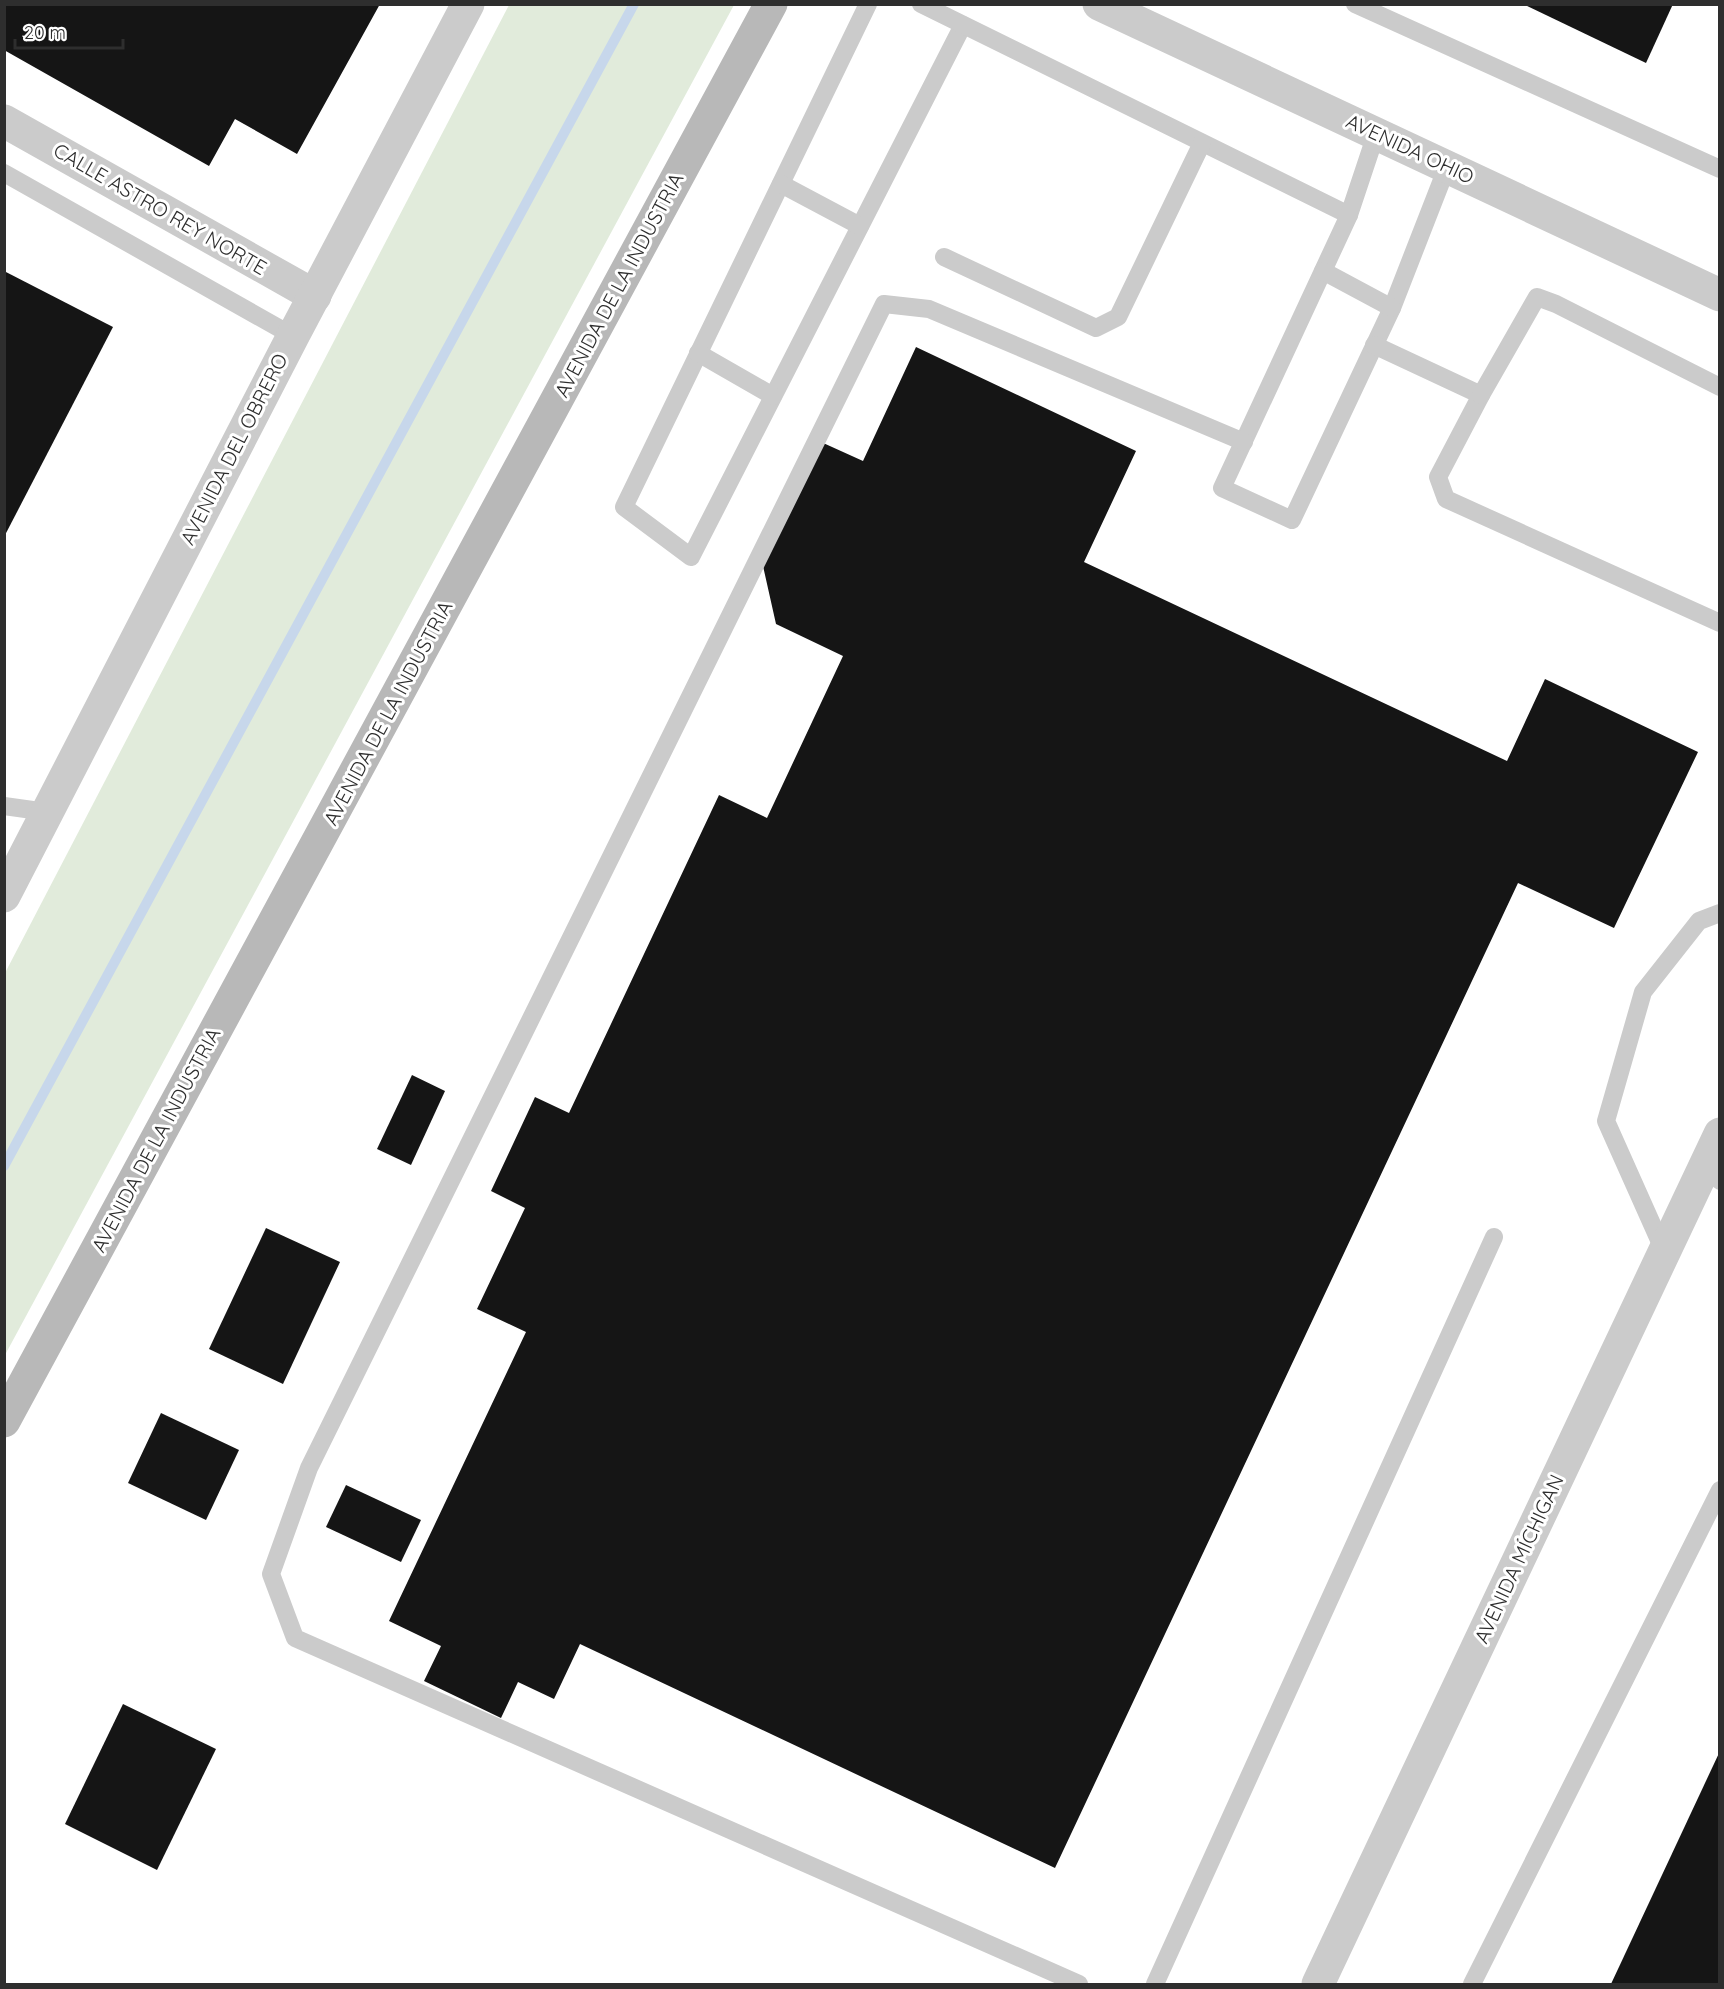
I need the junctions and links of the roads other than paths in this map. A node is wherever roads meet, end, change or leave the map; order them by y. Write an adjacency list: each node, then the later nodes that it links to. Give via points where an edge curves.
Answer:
1 (468, 4): 20 (street, AVENIDA DEL OBRERO)
2 (771, 4): 37 (street, AVENIDA DE LA INDUSTRIA)
3 (868, 4): 14 (lane)
4 (921, 4): 7 (lane)
5 (1099, 4): 9 (street, AVENIDA OHIO)
6 (1355, 4): 12 (lane)
7 (963, 25): 10 (lane); 16 (lane)
8 (4, 120): 20 (street, CALLE ASTRO REY NORTE)
9 (1376, 134): 11 (street, AVENIDA OHIO); 15 (lane)
10 (1202, 143): 15 (lane); 17 (lane, via 1118,317 1096,328)
11 (1447, 167): 19 (street, AVENIDA OHIO); 21 (lane)
12 (1719, 169)
13 (4, 173): 22 (lane)
14 (781, 184): 16 (lane); 24 (lane)
15 (1349, 215): 18 (lane)
16 (860, 226): 27 (lane)
17 (944, 257)
18 (1323, 271): 21 (lane); 28 (lane)
19 (1719, 295)
20 (315, 297): 22 (street, AVENIDA DEL OBRERO)
21 (1392, 308): 23 (lane)
22 (293, 336): 31 (street, AVENIDA DEL OBRERO)
23 (1374, 345): 26 (lane); 28 (lane, via 1292,520 1222,488)
24 (698, 353): 27 (lane); 27 (lane, via 624,507 691,557)
25 (1719, 387): 26 (lane, via 1537,297)
26 (1481, 395): 29 (lane, via 1438,477 1446,499)
27 (773, 396)
28 (1244, 442): 39 (lane, via 929,309 884,304 309,1468 271,1574 295,1638)
29 (1719, 623)
30 (4, 806): 31 (lane)
31 (48, 812): 32 (street, AVENIDA DEL OBRERO)
32 (4, 896)
33 (1719, 913): 36 (lane, via 1699,921 1643,992 1606,1121)
34 (1716, 1157): 36 (street, AVENIDA MÍCHIGAN)
35 (1494, 1237): 40 (lane)
36 (1664, 1251): 41 (street, AVENIDA MÍCHIGAN)
37 (4, 1421)
38 (1719, 1490): 42 (lane)
39 (1079, 1984)
40 (1155, 1984)
41 (1318, 1984)
42 (1472, 1984)

